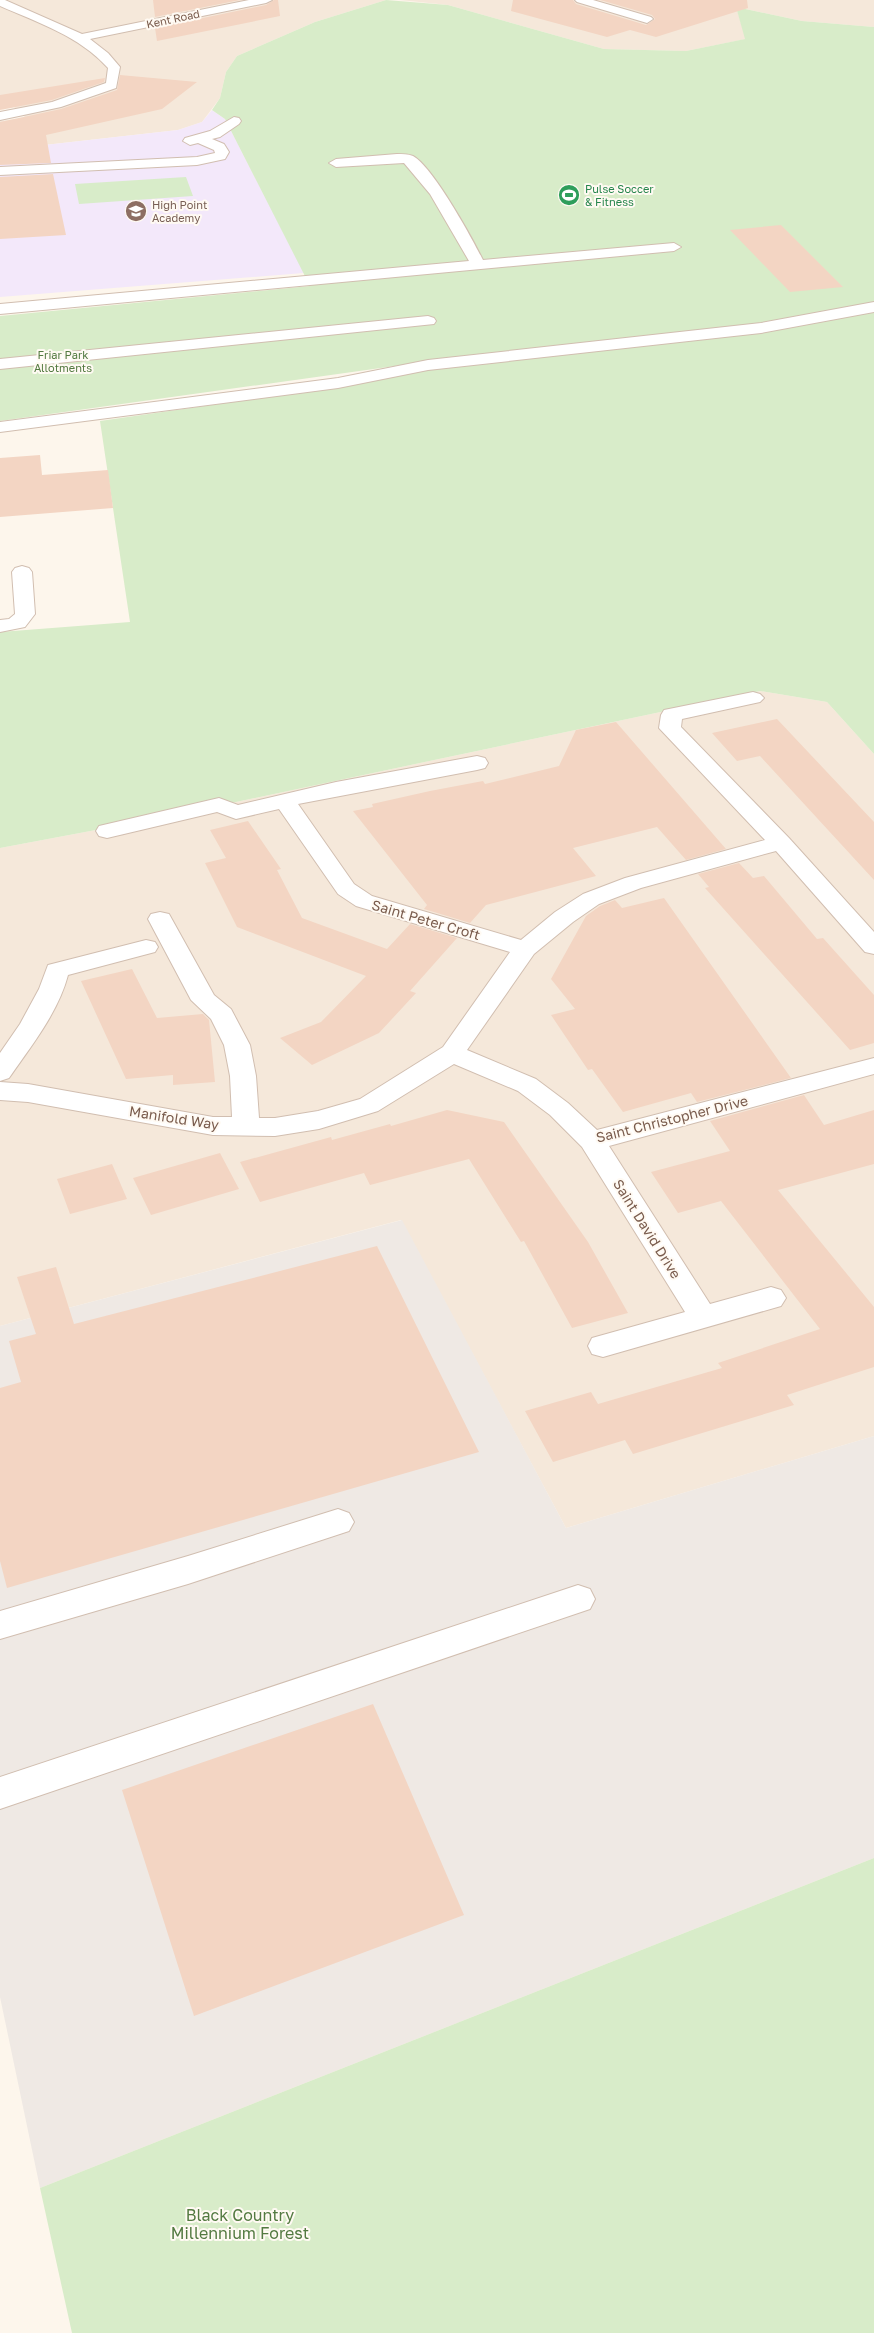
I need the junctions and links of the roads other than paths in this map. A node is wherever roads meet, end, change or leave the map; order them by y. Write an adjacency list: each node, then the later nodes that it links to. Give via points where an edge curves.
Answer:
1 (266, 0): 7 (street, Kent Road)
2 (581, 0): 5 (street)
3 (623, 0): 5 (street)
4 (0, 2): 7 (street)
5 (603, 6): 6 (street)
6 (647, 19)
7 (80, 38): 8 (street, via 106,56 114,67 112,85 70,101)
8 (0, 116)
9 (234, 121): 10 (street, via 215,134)
10 (200, 139): 11 (street); 15 (street, via 219,147 220,156 197,161)
11 (181, 142)
12 (64, 154): 13 (street)
13 (0, 161)
14 (336, 162): 17 (street, via 408,159 436,194)
15 (0, 171)
16 (674, 247): 17 (street)
17 (478, 265): 19 (street)
18 (874, 307): 22 (street, via 761,328 428,365 338,384)
19 (0, 309)
20 (428, 321): 21 (street)
21 (0, 364)
22 (0, 427)
23 (22, 572): 24 (street, via 23,620)
24 (0, 626)
25 (753, 698): 29 (street, via 672,715 670,728)
26 (477, 763): 27 (street, via 336,788)
27 (285, 802): 28 (street, via 236,812 219,806); 33 (street, Saint Peter Croft, via 346,889 364,901)
28 (107, 832)
29 (781, 843): 32 (street); 33 (street, via 633,882 591,899)
30 (160, 918): 38 (street, via 204,1000 222,1015 237,1045 243,1076)
31 (146, 947): 36 (street, via 57,970 52,989 32,1026)
32 (874, 948)
33 (525, 949): 34 (street)
34 (452, 1053): 38 (street, Manifold Way, via 369,1105 319,1120 275,1127); 39 (street, Saint Christopher Drive, via 527,1085 559,1109)
35 (874, 1066): 39 (street, Saint Christopher Drive)
36 (0, 1072)
37 (0, 1091): 38 (street, Manifold Way, via 28,1093 213,1126)
38 (246, 1127)
39 (592, 1141): 41 (street, Saint David Drive)
40 (771, 1298): 41 (street)
41 (703, 1317): 42 (street)
42 (602, 1346)
43 (338, 1522): 45 (street)
44 (578, 1599): 46 (street)
45 (0, 1625)
46 (0, 1793)

